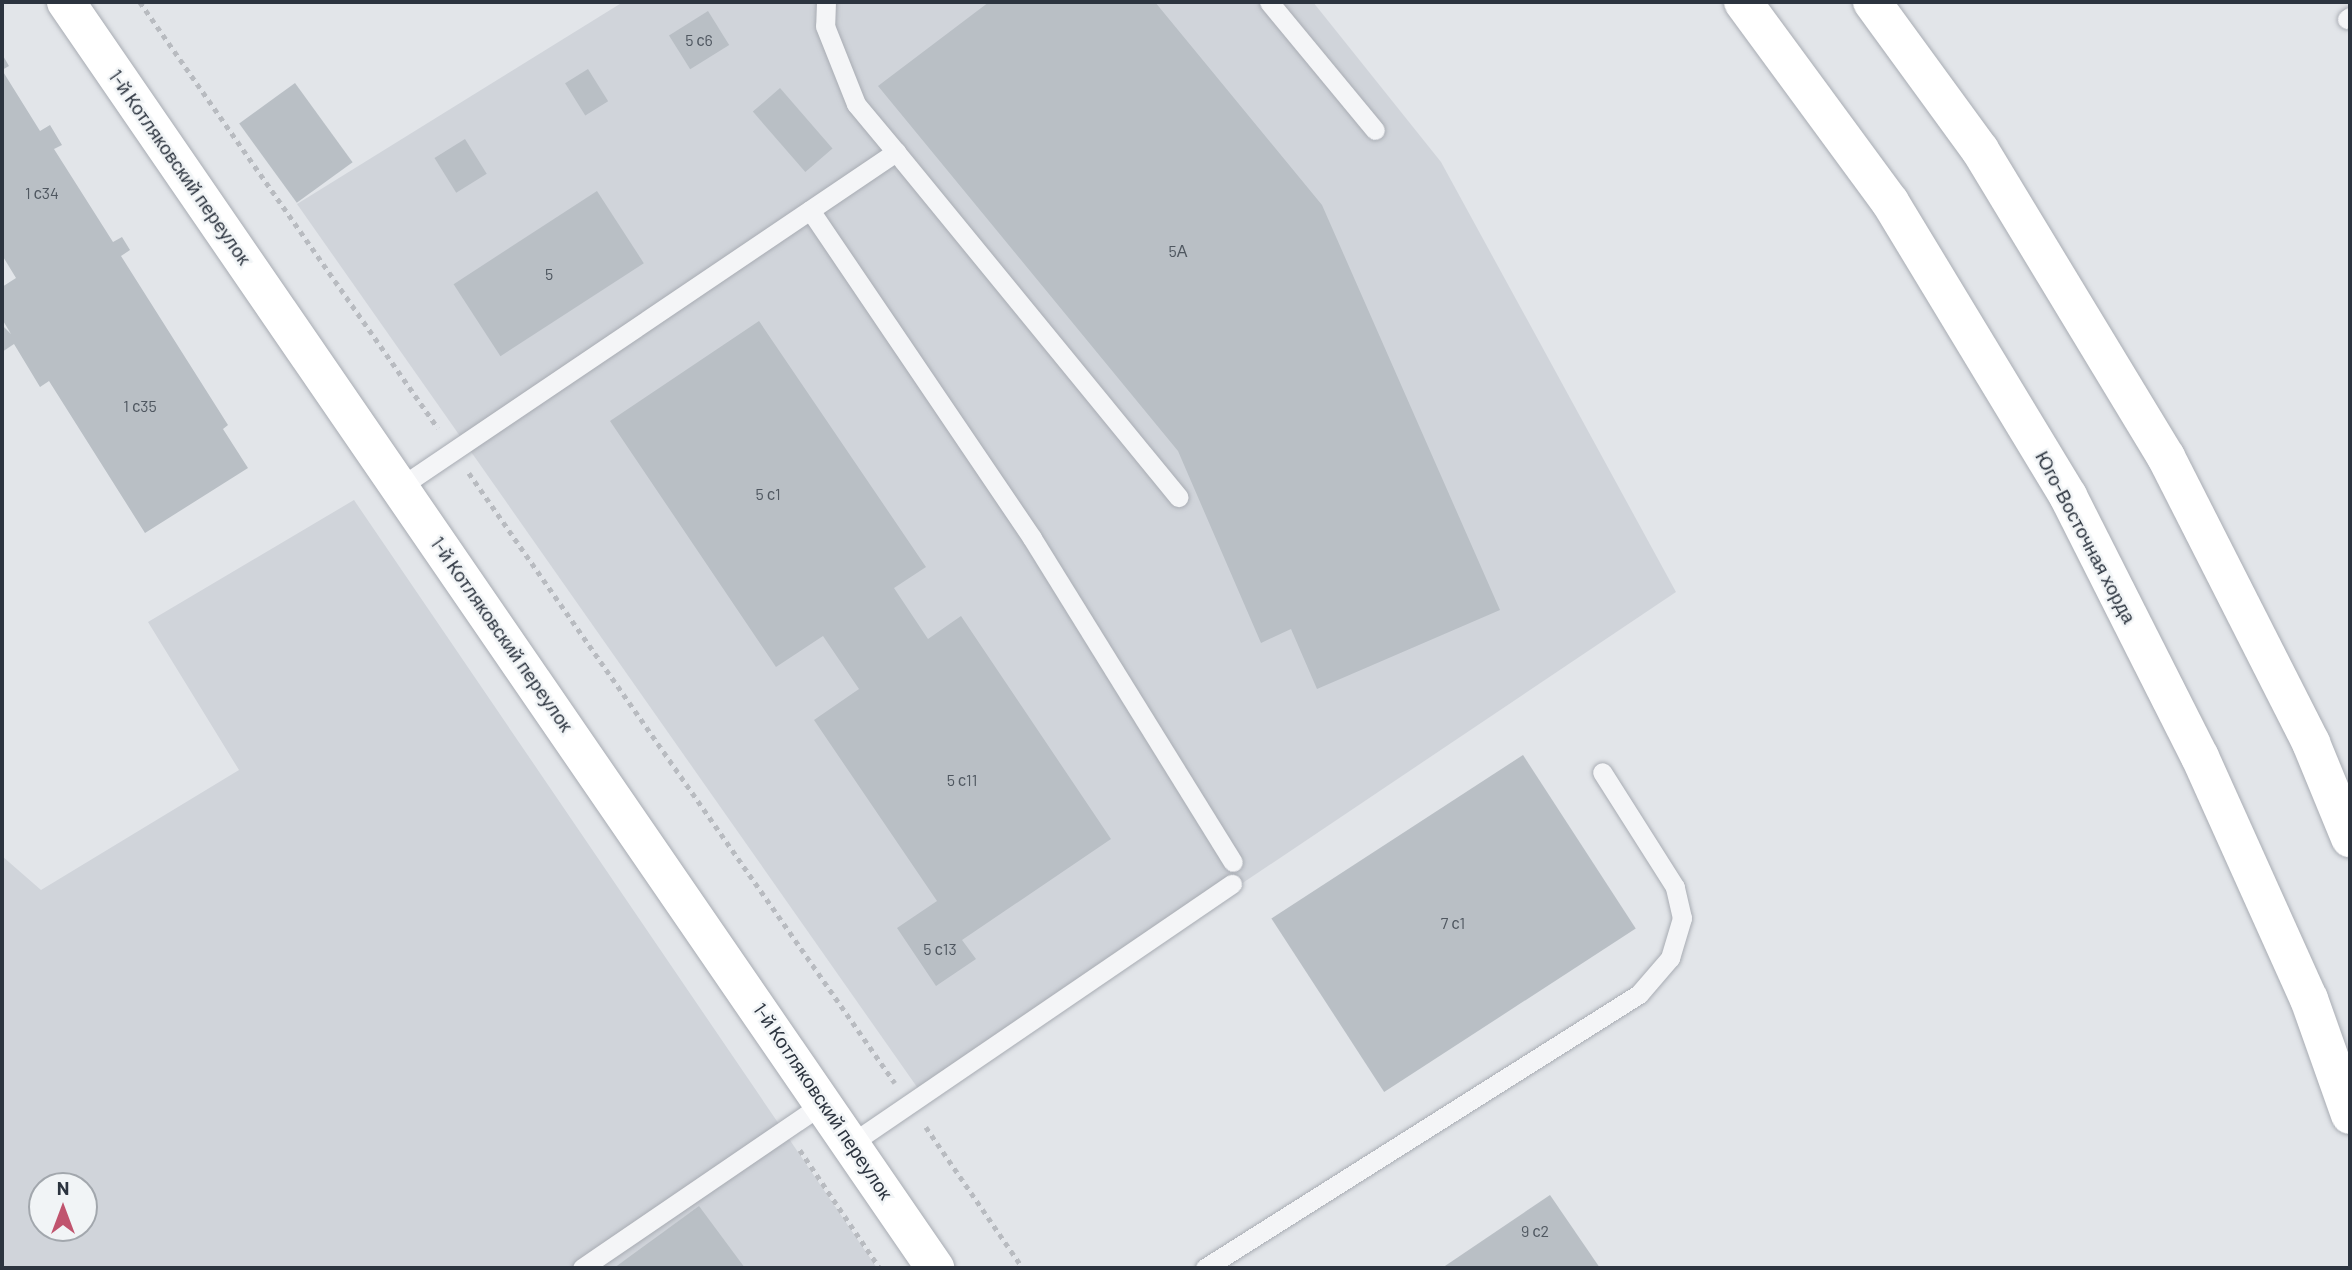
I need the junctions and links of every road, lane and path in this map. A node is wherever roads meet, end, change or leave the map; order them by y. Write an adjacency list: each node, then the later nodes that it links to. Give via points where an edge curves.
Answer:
1 (65, 2): 11 (main road, 1-й Котляковский переулок)
2 (140, 2): 10 (path)
3 (825, 2): 8 (lane, via 825,26 856,104)
4 (1269, 2): 7 (lane)
5 (1743, 2): 19 (main road, Юго-Восточная хорда, via 1890,202 2068,496 2200,757 2309,999)
6 (1872, 2): 14 (main road, via 1980,150 2166,457 2311,743)
7 (1375, 130)
8 (896, 152): 9 (lane); 12 (lane)
9 (810, 210): 10 (lane); 15 (lane, via 1032,538)
10 (454, 451): 11 (lane); 18 (path)
11 (400, 486): 17 (main road, 1-й Котляковский переулок)
12 (1178, 497)
13 (1602, 772): 26 (lane, via 1675,887 1682,918 1670,958 1639,994)
14 (2350, 838)
15 (1233, 862)
16 (1232, 884): 18 (lane)
17 (825, 1102): 20 (lane); 21 (main road, 1-й Котляковский переулок)
18 (910, 1105): 21 (lane); 25 (path)
19 (2350, 1115)
20 (785, 1128): 22 (lane); 23 (path)
21 (852, 1143): 24 (main road, 1-й Котляковский переулок)
22 (582, 1268)
23 (880, 1268)
24 (935, 1268)
25 (1023, 1268)
26 (1205, 1268)

